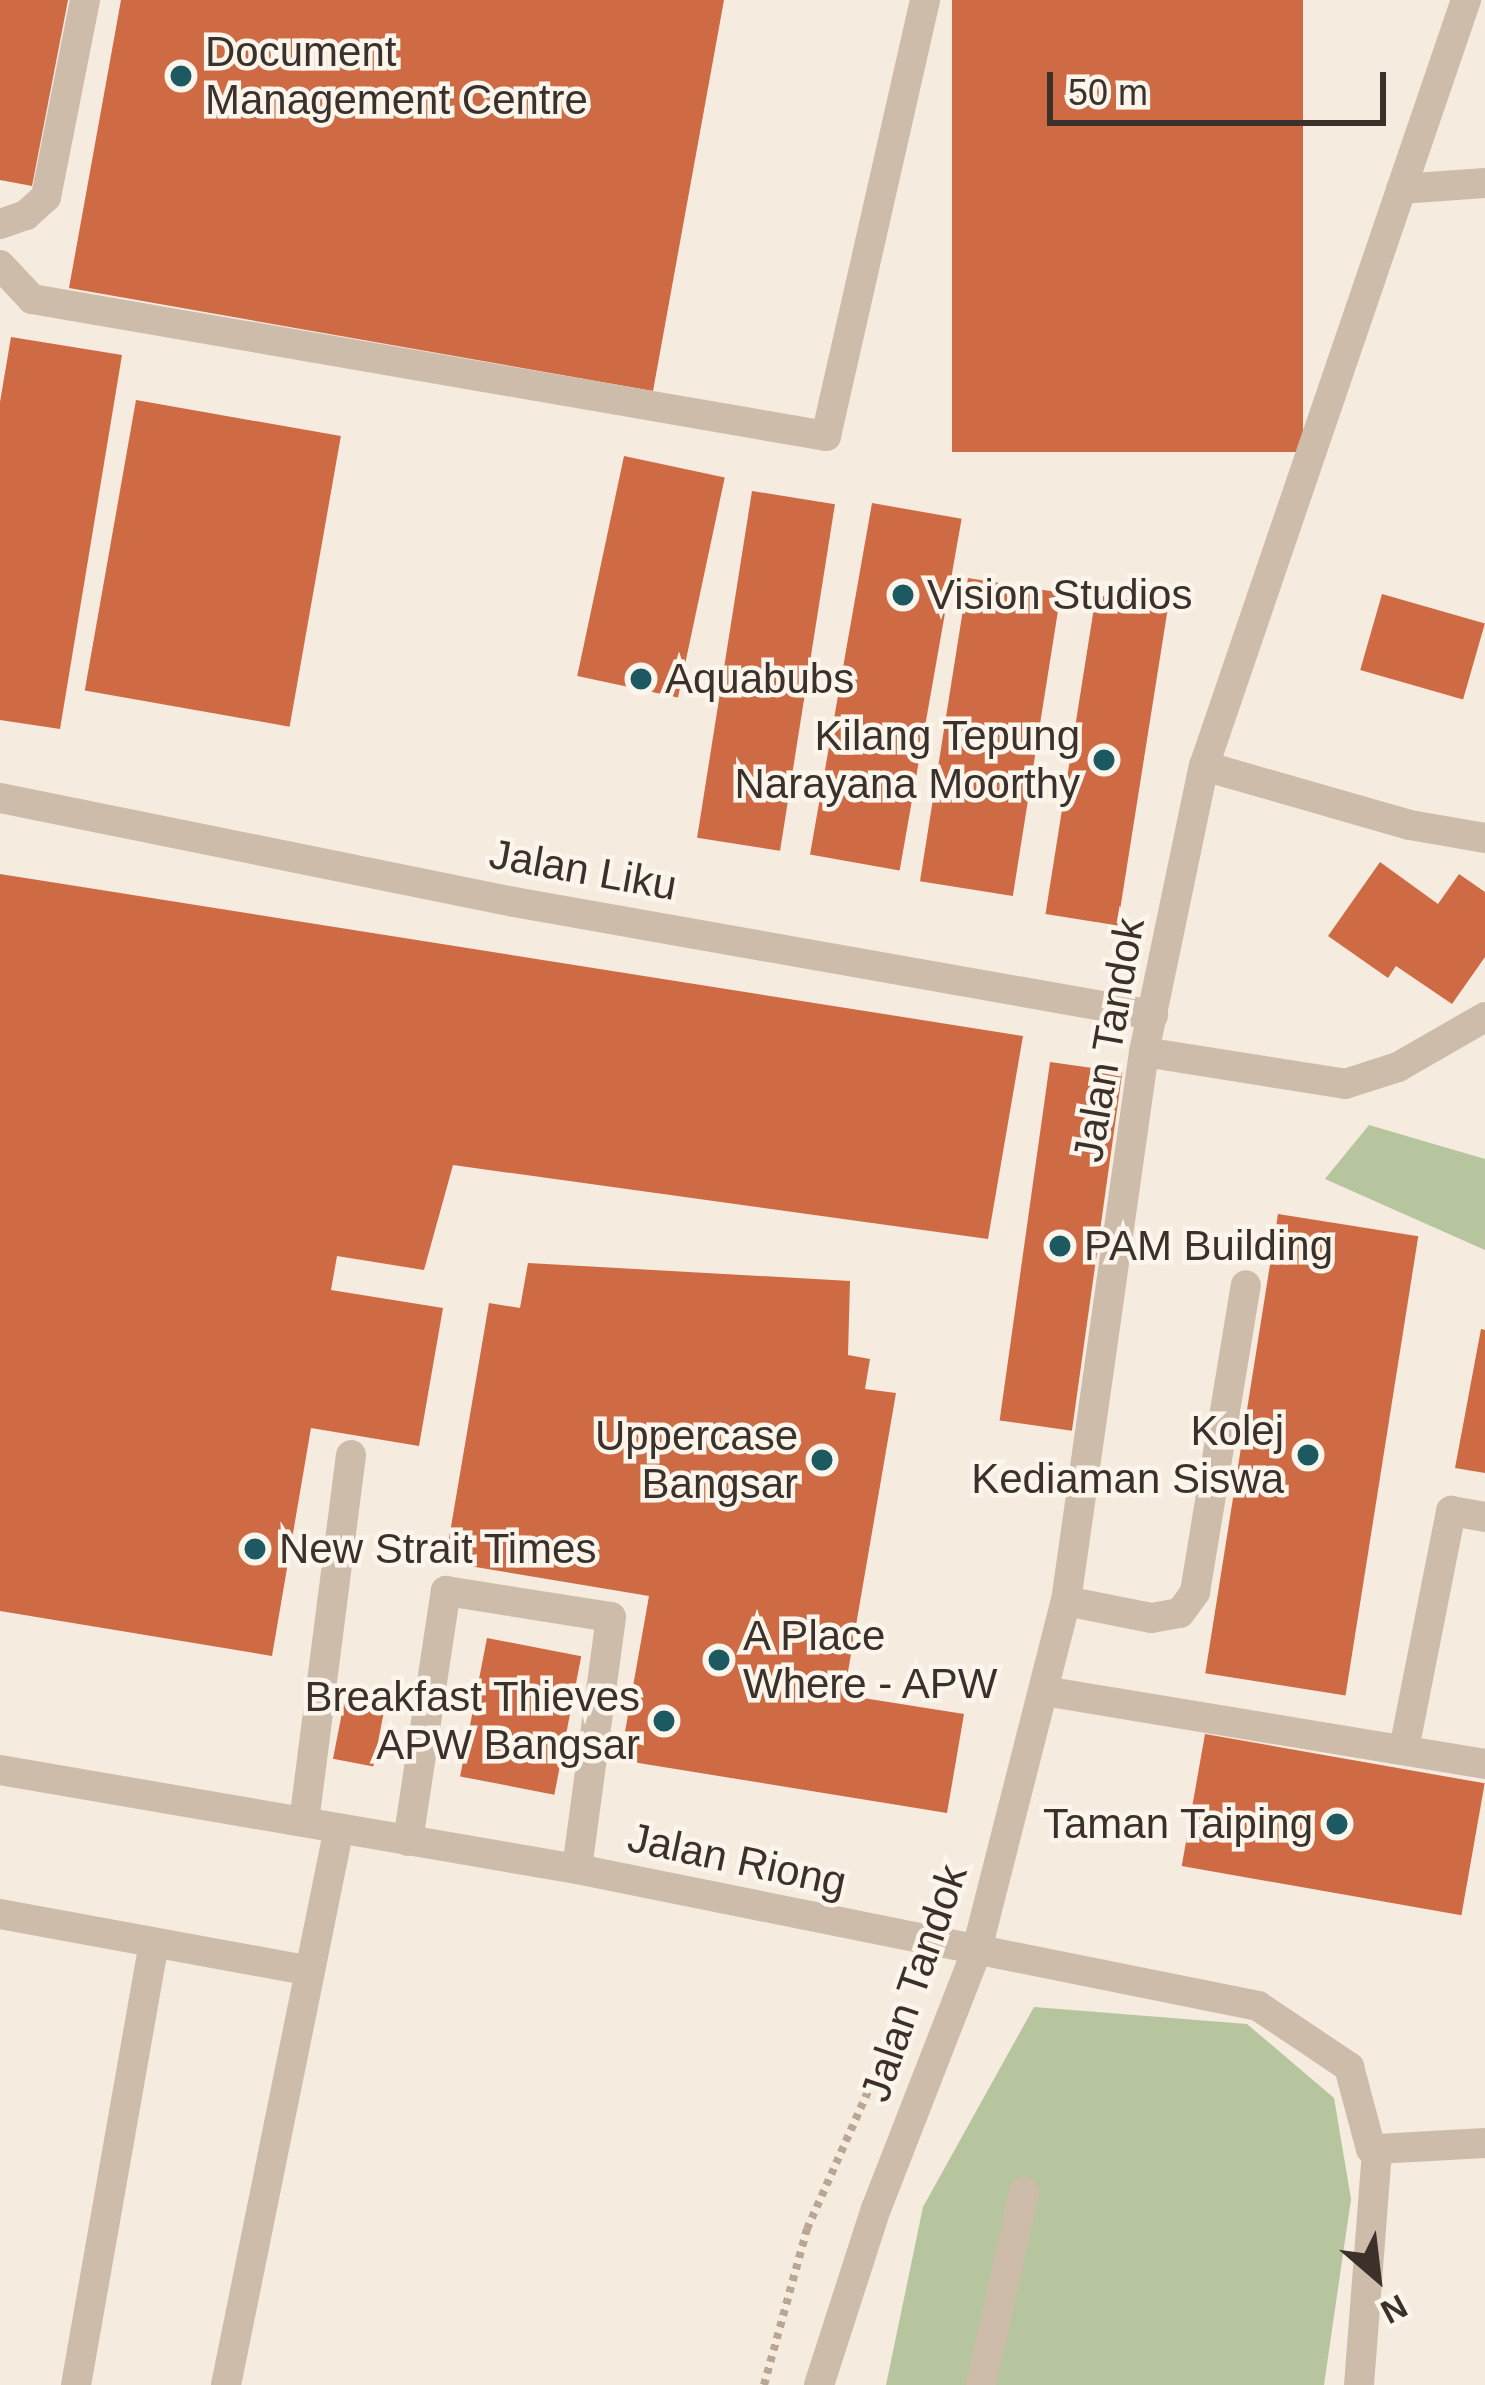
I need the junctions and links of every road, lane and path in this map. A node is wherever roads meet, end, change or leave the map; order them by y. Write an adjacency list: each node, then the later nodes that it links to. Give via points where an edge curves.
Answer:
1 (85, 0): 6 (street, via 46,197)
2 (925, 0): 7 (street, via 826,436 32,299)
3 (1466, 0): 5 (street, Jalan Tandok)
4 (1485, 183): 5 (street)
5 (1401, 189): 8 (street, Jalan Tandok)
6 (0, 224)
7 (0, 265)
8 (1204, 766): 10 (street, via 1410,826); 11 (street, Jalan Tandok)
9 (0, 798): 11 (street, Jalan Liku, via 514,902)
10 (1485, 838)
11 (1153, 1015): 13 (street, Jalan Tandok)
12 (1485, 1017): 13 (street, via 1398,1067 1346,1084)
13 (1144, 1052): 17 (street, Jalan Tandok)
14 (1246, 1285): 17 (street, via 1195,1592 1180,1613 1151,1618)
15 (351, 1455): 22 (street)
16 (1485, 1517): 19 (street, via 1451,1511)
17 (1066, 1600): 18 (street, Jalan Tandok)
18 (1044, 1691): 19 (street); 28 (street, Jalan Tandok)
19 (1404, 1749): 20 (street)
20 (1485, 1764)
21 (0, 1770): 22 (street, Jalan Riong)
22 (304, 1822): 23 (street, Jalan Riong)
23 (339, 1828): 24 (street, Jalan Riong); 29 (street)
24 (408, 1840): 25 (street, Jalan Riong); 25 (street, via 446,1591 611,1617)
25 (577, 1869): 28 (street, Jalan Riong)
26 (0, 1914): 27 (street)
27 (154, 1942): 29 (street); 34 (street)
28 (976, 1953): 30 (street, Jalan Tandok); 32 (street, Jalan Riong, via 1258,2006 1349,2067 1371,2150)
29 (310, 1971): 35 (street)
30 (944, 2040): 36 (path, via 895,2030 807,2229); 37 (street, Jalan Tandok, via 876,2209)
31 (1485, 2143): 32 (street)
32 (1377, 2149): 39 (street)
33 (1024, 2192): 38 (street)
34 (76, 2385)
35 (226, 2385)
36 (764, 2385)
37 (819, 2385)
38 (981, 2385)
39 (1359, 2385)

